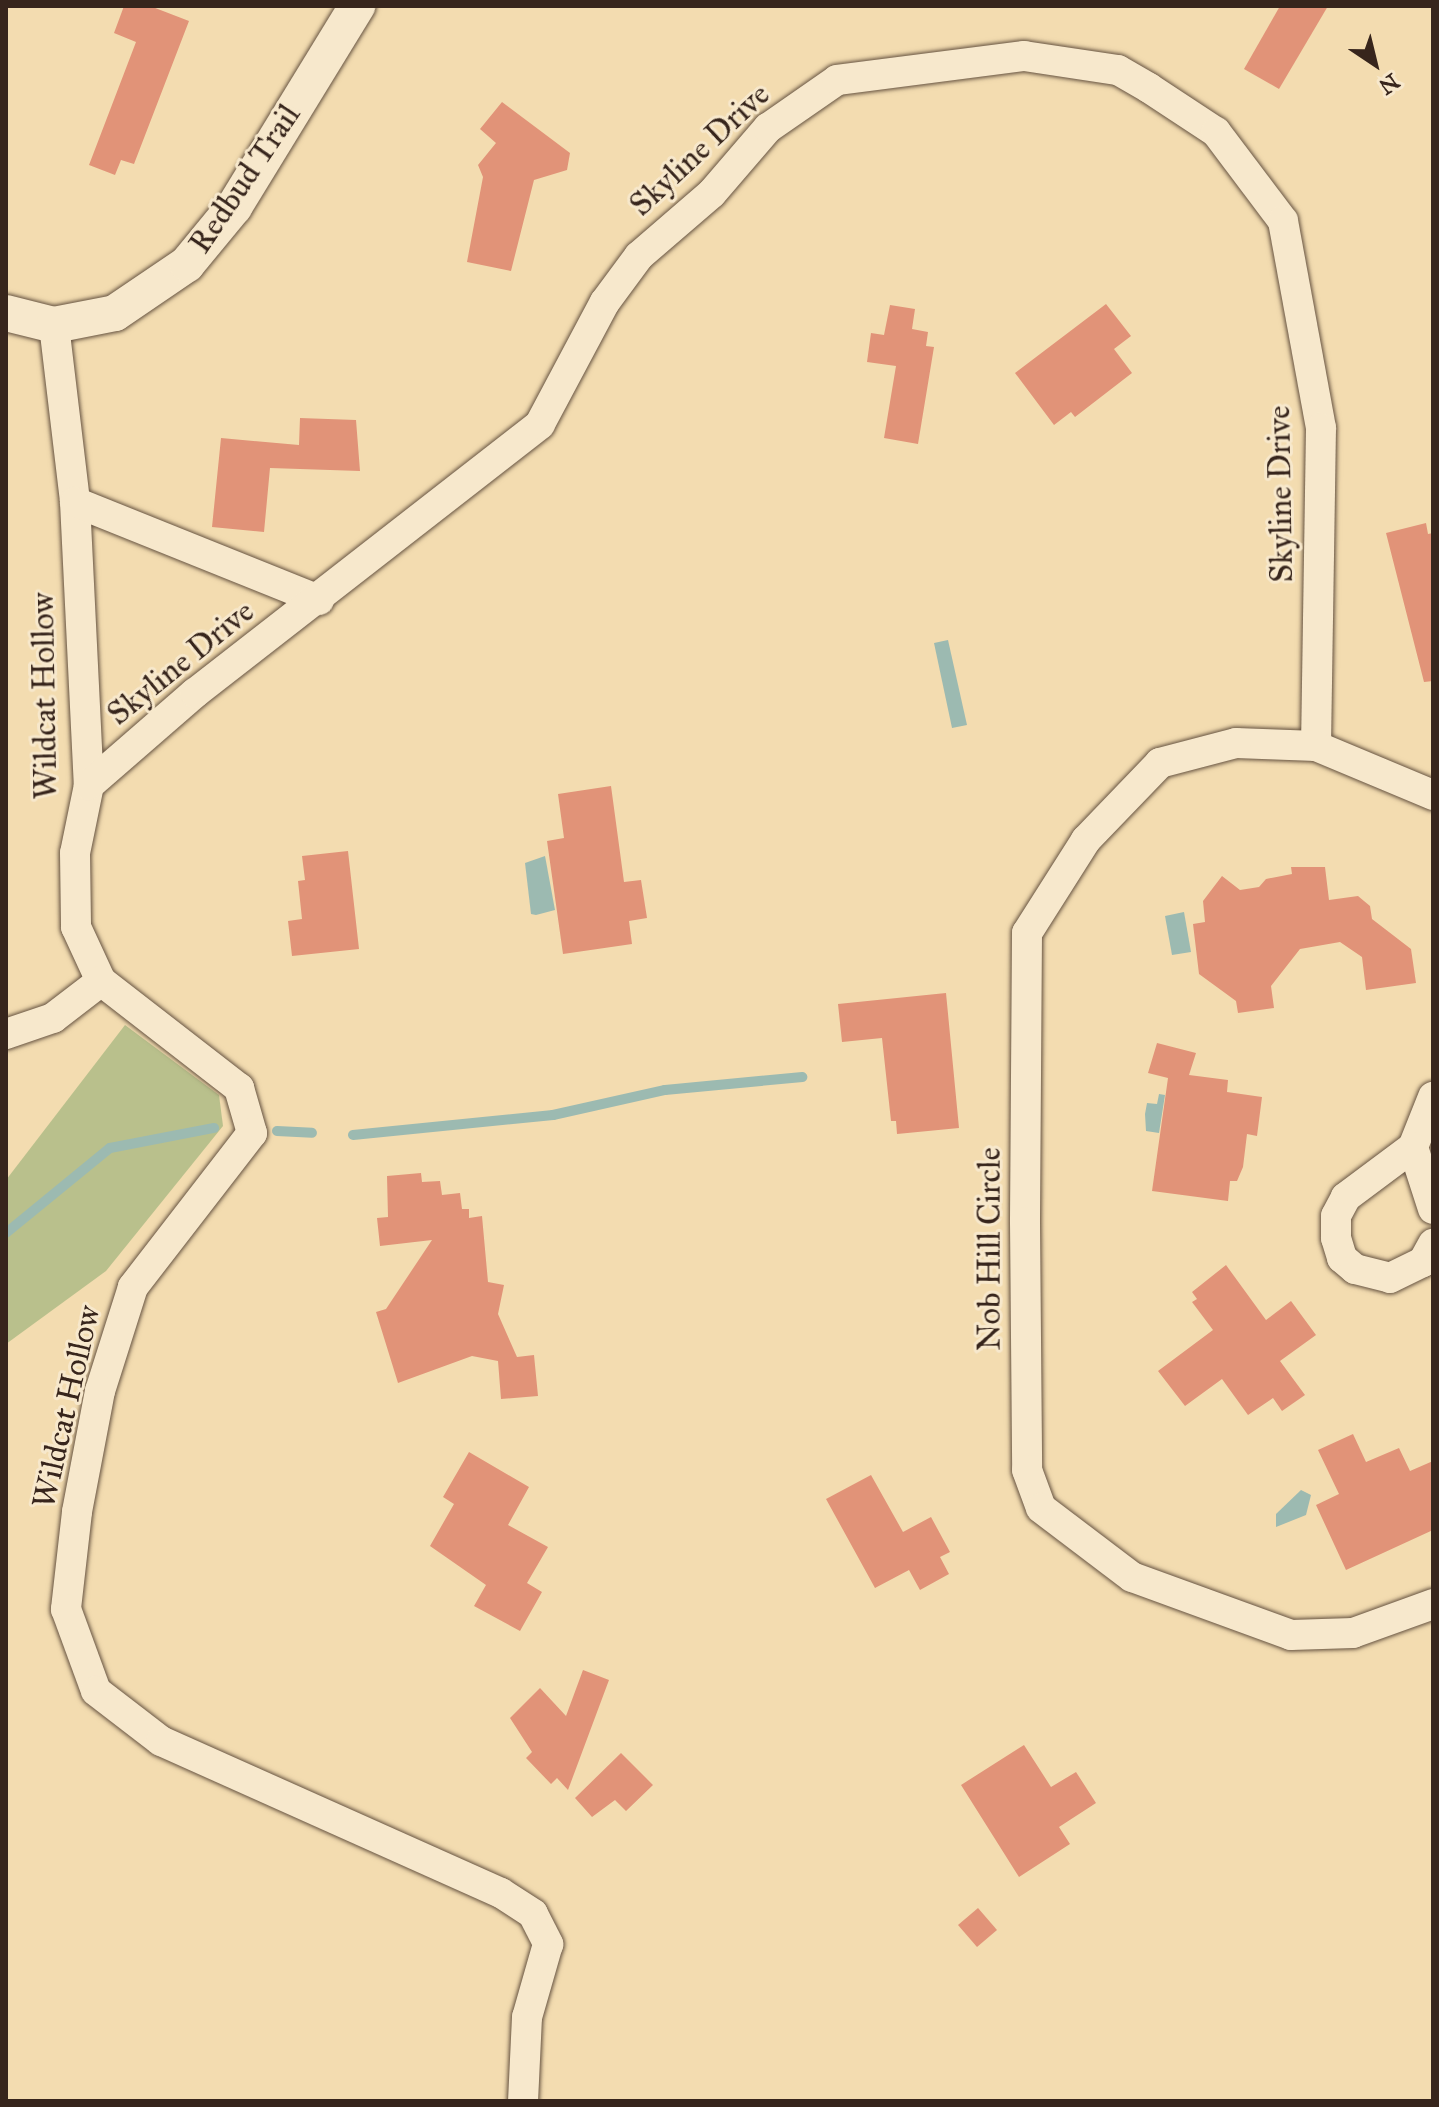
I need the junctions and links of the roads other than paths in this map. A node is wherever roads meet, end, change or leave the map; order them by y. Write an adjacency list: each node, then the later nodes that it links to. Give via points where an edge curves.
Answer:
1 (357, 6): 3 (street, Redbud Trail, via 234,207 187,264 115,313)
2 (6, 313): 3 (street, Redbud Trail)
3 (54, 325): 4 (street, Wildcat Hollow)
4 (75, 502): 5 (street, Skyline Drive); 7 (street, Wildcat Hollow)
5 (319, 600): 6 (street, Skyline Drive, via 540,424 605,302 639,256 712,193 768,128 837,80 1024,56 1118,70 1149,88 1216,132 1283,221 1321,428); 7 (street, Skyline Drive, via 195,693)
6 (1316, 746): 8 (street); 15 (street, Nob Hill Circle, via 1236,743 1160,763 1086,840 1027,933 1027,1470 1041,1508 1132,1577 1291,1635 1353,1633)
7 (89, 785): 9 (street, Wildcat Hollow, via 75,853 76,927)
8 (1433, 795)
9 (101, 981): 10 (street, via 53,1018); 16 (street, Wildcat Hollow, via 239,1088 252,1133 133,1287 100,1391 77,1512 66,1609 96,1691 161,1741 501,1893 533,1914 548,1944 527,2017)
10 (6, 1034)
11 (1433, 1097): 12 (street)
12 (1413, 1147): 13 (street); 14 (street, via 1346,1197 1336,1216 1336,1238 1342,1258 1355,1269 1390,1278 1423,1262)
13 (1433, 1209)
14 (1433, 1244)
15 (1433, 1604)
16 (523, 2101)

